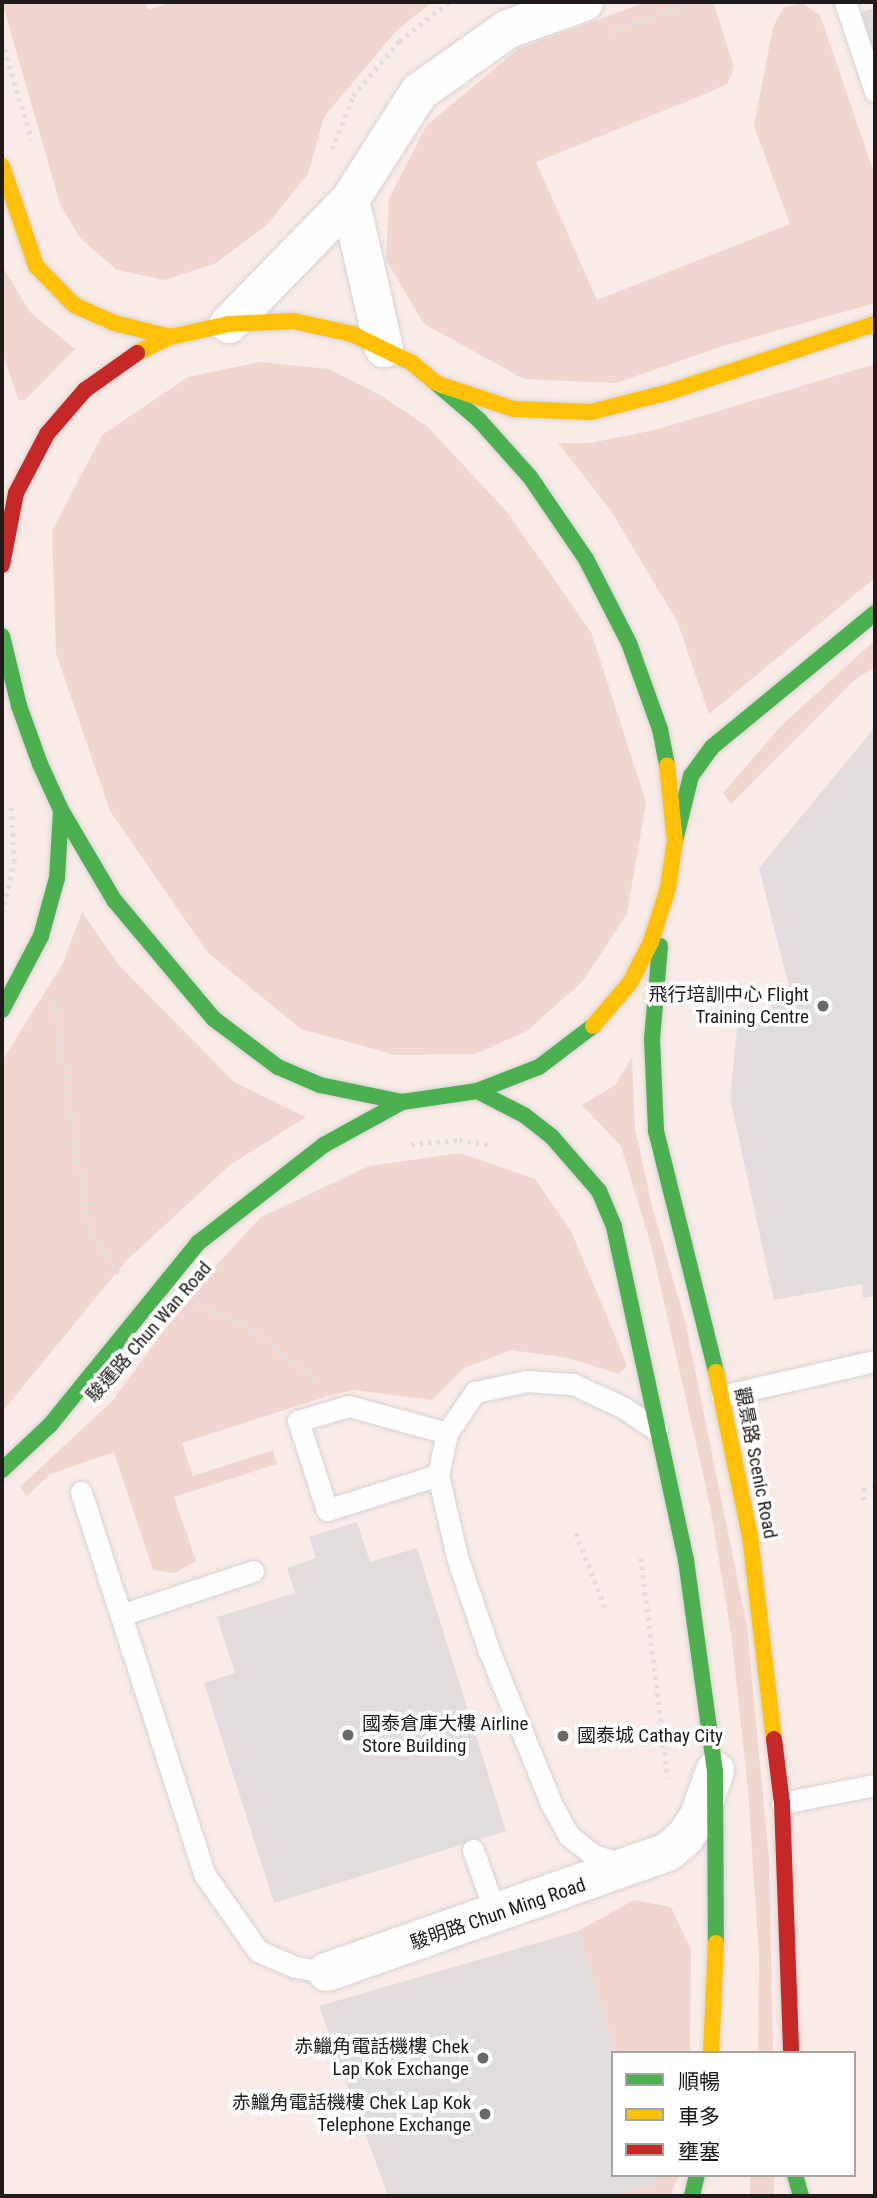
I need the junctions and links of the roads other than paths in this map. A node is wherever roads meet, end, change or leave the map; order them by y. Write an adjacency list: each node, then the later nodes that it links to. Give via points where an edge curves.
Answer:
1 (584, 2): 5 (street, via 508,29 419,92)
2 (845, 2): 3 (lane)
3 (875, 91)
4 (2, 166): 8 (main road, via 36,266 67,298 114,323)
5 (350, 200): 6 (street); 9 (street)
6 (229, 324): 8 (main road); 9 (main road, via 293,321 352,334)
7 (875, 324): 10 (main road, via 666,393 591,412 514,409)
8 (170, 337): 12 (main road, via 131,356 85,390 47,434)
9 (384, 348): 10 (main road)
10 (441, 384): 17 (main road, via 530,477 586,559 629,643 660,729 671,784)
11 (9, 471): 12 (main road)
12 (16, 493): 13 (main road)
13 (2, 565)
14 (875, 613): 17 (main road, via 712,747 691,776)
15 (2, 636): 16 (main road, via 19,706)
16 (61, 810): 19 (main road, via 57,878 41,936); 21 (main road, via 114,900 214,1019 278,1067 320,1085)
17 (674, 841): 18 (main road)
18 (668, 888): 20 (main road, via 651,942 630,983 601,1019 539,1067); 23 (main road, 觀景路 Scenic Road, via 653,989 656,1131)
19 (2, 1010)
20 (477, 1091): 21 (main road); 24 (main road, via 524,1115 552,1137 599,1191 614,1227)
21 (402, 1102): 26 (main road, 駿運路 Chun Wan Road, via 324,1145 198,1243 50,1425)
22 (875, 1361): 23 (lane)
23 (722, 1396): 33 (main road, 觀景路 Scenic Road, via 750,1536)
24 (659, 1431): 25 (lane, via 573,1384 527,1381 475,1392); 31 (main road, via 686,1560)
25 (447, 1433): 27 (lane); 27 (lane, via 349,1406 298,1421 327,1510)
26 (2, 1470)
27 (438, 1475): 35 (lane, via 457,1557 489,1651 569,1836 595,1856)
28 (81, 1492): 30 (lane)
29 (253, 1571): 30 (lane)
30 (121, 1615): 38 (lane, via 205,1875 258,1951 295,1967)
31 (715, 1771): 35 (street, 駿明路 Chun Ming Road, via 699,1816 685,1838); 36 (main road)
32 (875, 1785): 33 (lane)
33 (782, 1803): 40 (main road, 觀景路 Scenic Road)
34 (473, 1850): 37 (lane)
35 (651, 1860): 36 (street, via 709,1872); 37 (street, 駿明路 Chun Ming Road)
36 (718, 1885): 39 (main road)
37 (496, 1914): 38 (street, 駿明路 Chun Ming Road)
38 (327, 1972)
39 (711, 2051)
40 (791, 2051)
41 (697, 2177): 43 (main road)
42 (796, 2177): 44 (main road)
43 (692, 2196)
44 (801, 2196)

